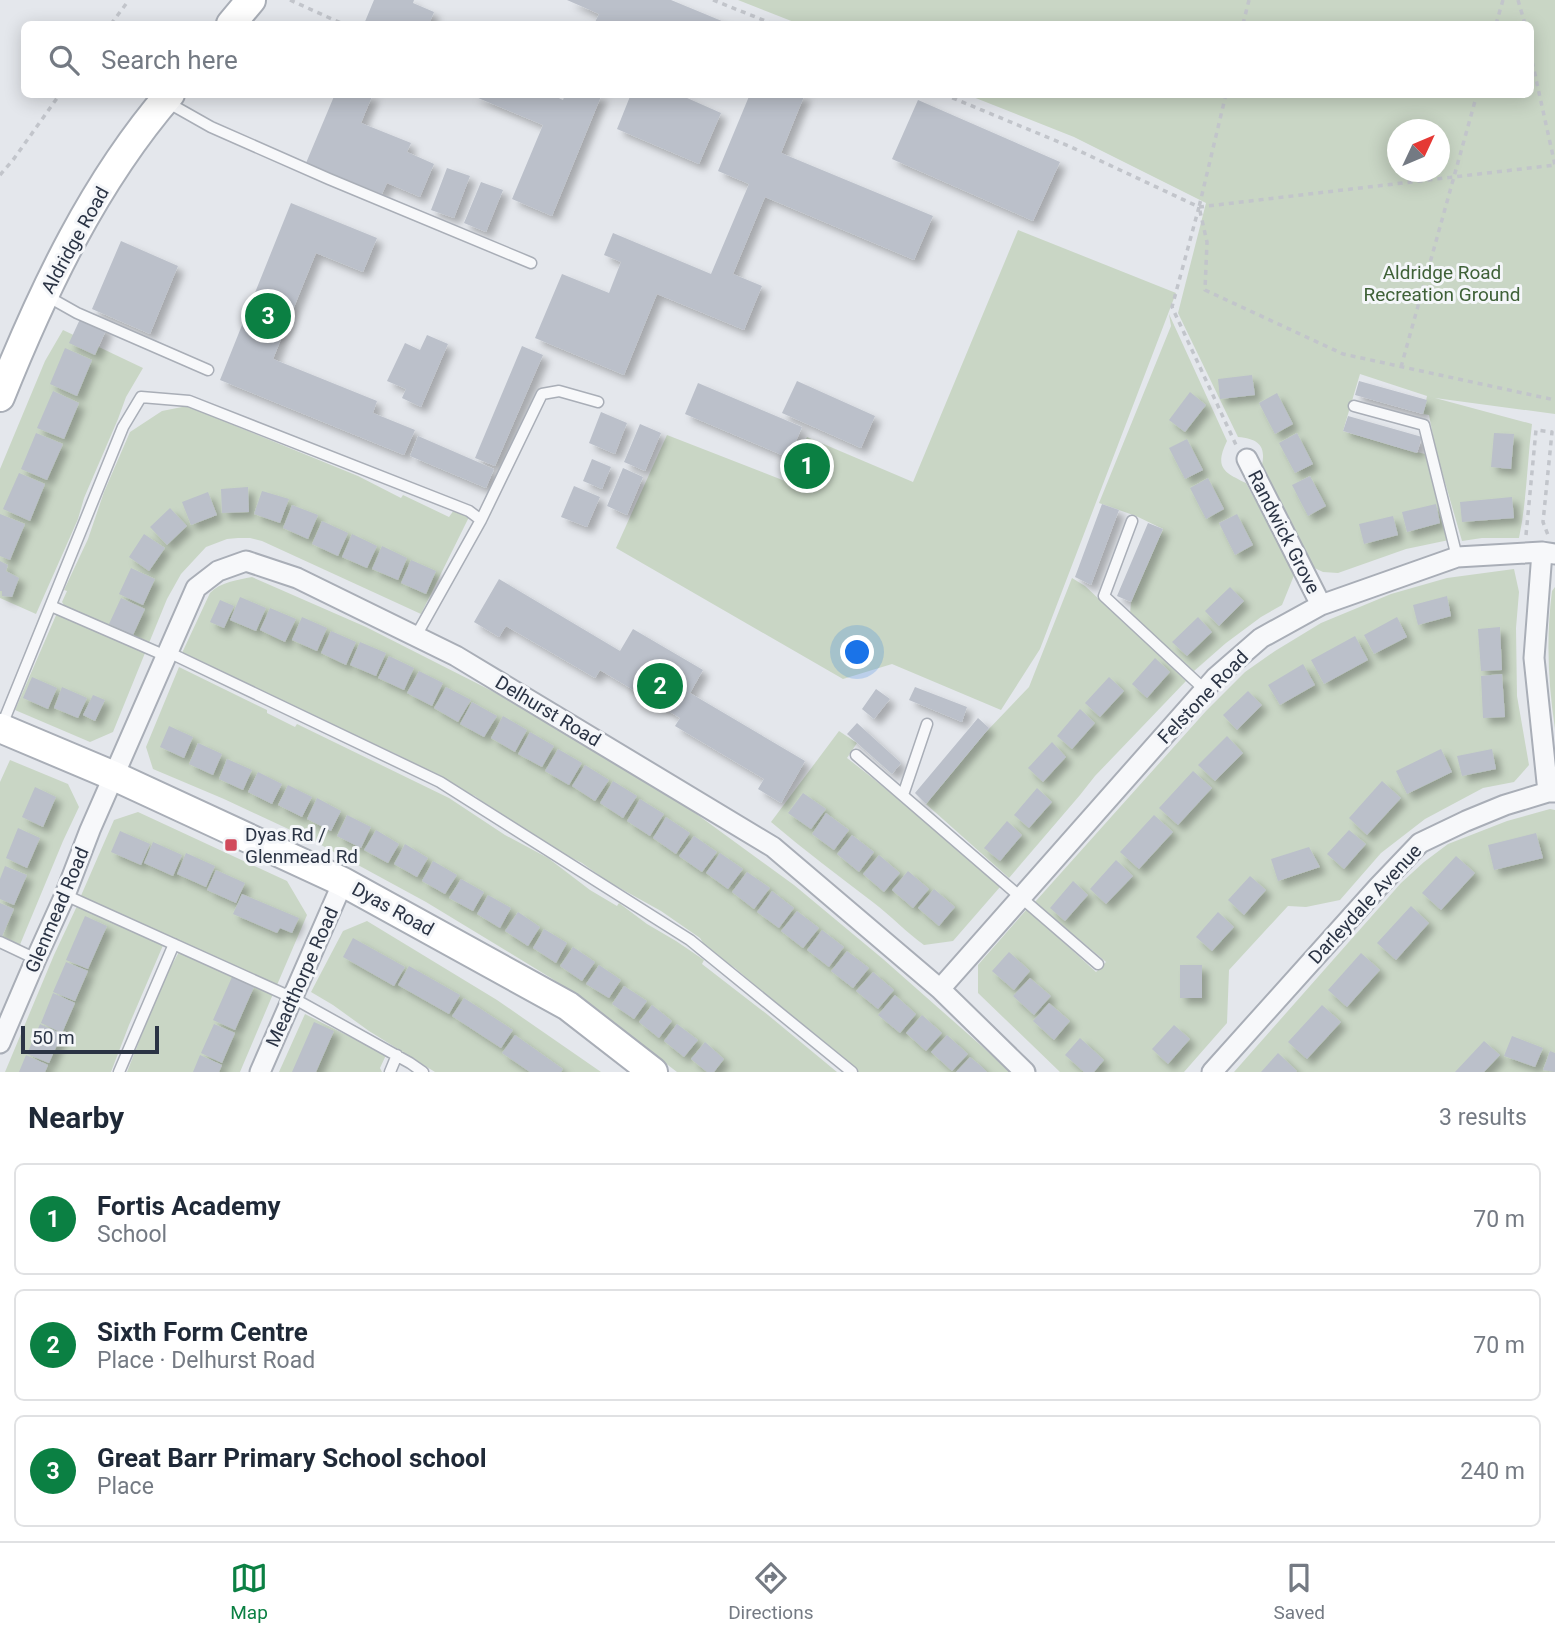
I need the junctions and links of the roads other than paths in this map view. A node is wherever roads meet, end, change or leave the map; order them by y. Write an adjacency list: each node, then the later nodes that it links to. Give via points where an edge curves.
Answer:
1 (251, 0): 2 (street)
2 (234, 21)
3 (167, 98): 4 (lane, via 223,132); 5 (street, Aldridge Road, via 113,171)
4 (531, 263)
5 (45, 294): 6 (lane, via 77,313); 7 (street, Aldridge Road)
6 (208, 370)
7 (0, 397)
8 (598, 402): 11 (lane, via 559,391 542,394)
9 (1354, 406): 14 (lane, via 1424,425)
10 (1247, 460): 16 (street, Randwick Grove)
11 (481, 520): 15 (lane, via 189,401 141,397 123,427); 17 (lane)
12 (1132, 520): 19 (lane, via 1104,596)
13 (1549, 550): 14 (street, Felstone Road); 24 (street, via 1534,658)
14 (1457, 557): 16 (street, Felstone Road)
15 (51, 606): 18 (lane); 21 (lane)
16 (1321, 606): 19 (street, Felstone Road, via 1261,638)
17 (416, 636): 18 (street, Delhurst Road, via 297,579 246,561 218,571 196,589); 33 (street, Delhurst Road, via 773,847)
18 (167, 654): 23 (street, Delhurst Road); 42 (lane, via 440,782 690,940)
19 (1205, 690): 28 (street, Felstone Road)
20 (927, 724): 25 (lane)
21 (0, 728): 23 (street, Dyas Road)
22 (856, 755): 25 (lane)
23 (114, 776): 26 (street, Dyas Road); 27 (street, Glenmead Road)
24 (1552, 792): 44 (street, Darleydale Avenue, via 1505,805 1420,843)
25 (903, 795): 28 (lane)
26 (343, 882): 34 (street, Meadthorpe Road); 41 (street, Dyas Road, via 568,1006)
27 (65, 895): 30 (lane); 31 (street, Glenmead Road)
28 (1022, 896): 32 (lane); 33 (street, Felstone Road)
29 (0, 942): 31 (lane)
30 (174, 944): 34 (lane); 37 (lane)
31 (36, 959): 35 (street, Glenmead Road)
32 (1098, 964)
33 (940, 989): 43 (street, Delhurst Road)
34 (293, 998): 36 (lane); 38 (street, Meadthorpe Road)
35 (0, 1043)
36 (397, 1055): 39 (lane); 40 (lane)
37 (119, 1072)
38 (260, 1072)
39 (390, 1072)
40 (424, 1072)
41 (653, 1072)
42 (852, 1072)
43 (1025, 1072)
44 (1212, 1072)

